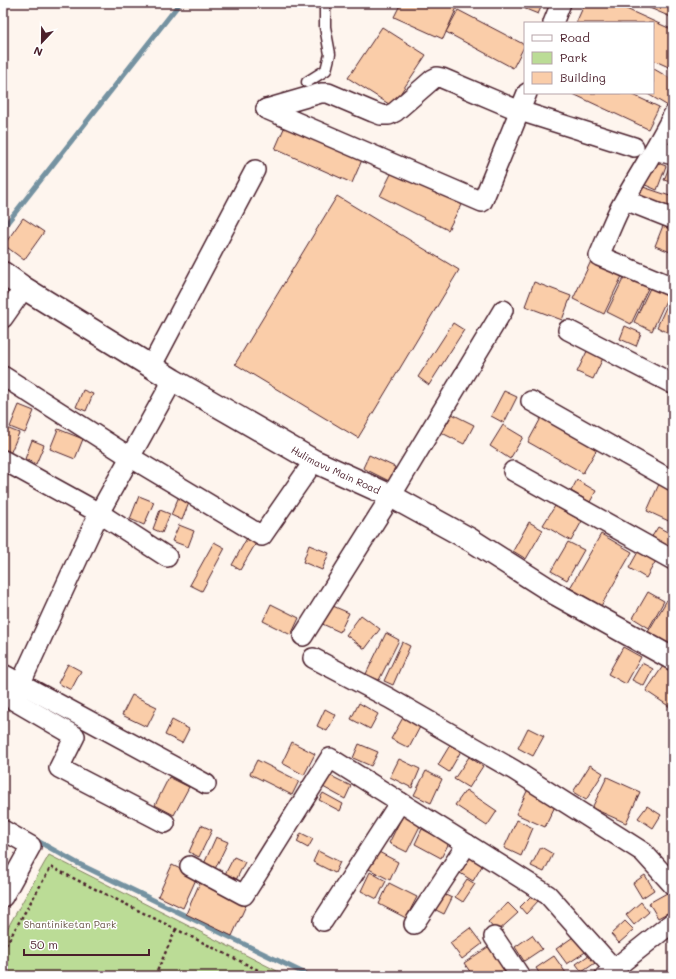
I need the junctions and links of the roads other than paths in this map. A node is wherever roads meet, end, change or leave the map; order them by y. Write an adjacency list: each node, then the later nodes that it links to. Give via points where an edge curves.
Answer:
1 (325, 3): 4 (lane, via 325,27 330,54 326,70)
2 (561, 3): 3 (street)
3 (553, 22)
4 (307, 82)
5 (527, 94): 6 (street)
6 (520, 111): 6 (street, via 482,202 266,109 321,93 373,112 389,115 437,77); 8 (street)
7 (673, 115): 10 (street)
8 (634, 147)
9 (255, 170): 18 (street)
10 (625, 200): 11 (street); 13 (street, via 599,256)
11 (673, 219)
12 (3, 273): 14 (street, Hulimavu Main Road)
13 (673, 287)
14 (24, 288): 16 (street); 18 (street, Hulimavu Main Road)
15 (503, 310): 28 (street)
16 (3, 318)
17 (568, 330): 21 (street)
18 (152, 367): 20 (street, Hulimavu Main Road)
19 (3, 376): 23 (street)
20 (173, 380): 23 (street); 25 (street, Hulimavu Main Road)
21 (673, 384)
22 (531, 401): 27 (street)
23 (130, 457): 25 (street, via 262,536); 29 (street)
24 (3, 460): 29 (street)
25 (314, 461): 28 (street, Hulimavu Main Road)
26 (513, 471): 31 (street)
27 (673, 481)
28 (391, 496): 32 (street); 34 (street, Hulimavu Main Road, via 471,540 556,594)
29 (99, 513): 30 (street); 36 (street)
30 (167, 557)
31 (673, 560)
32 (303, 636)
33 (313, 658): 43 (street, via 389,698 514,770 644,852)
34 (673, 659)
35 (3, 674): 36 (street)
36 (12, 693): 37 (street); 39 (street, via 75,736 59,768)
37 (206, 784)
38 (400, 802): 41 (street); 42 (street, via 330,758 244,896); 45 (street)
39 (166, 823)
40 (3, 830): 44 (street, via 32,846)
41 (467, 844): 47 (street); 49 (street, via 548,895)
42 (190, 866)
43 (673, 885)
44 (3, 897)
45 (323, 921)
46 (673, 922): 49 (street)
47 (414, 924)
48 (494, 938): 50 (street)
49 (609, 972)
50 (520, 976)

